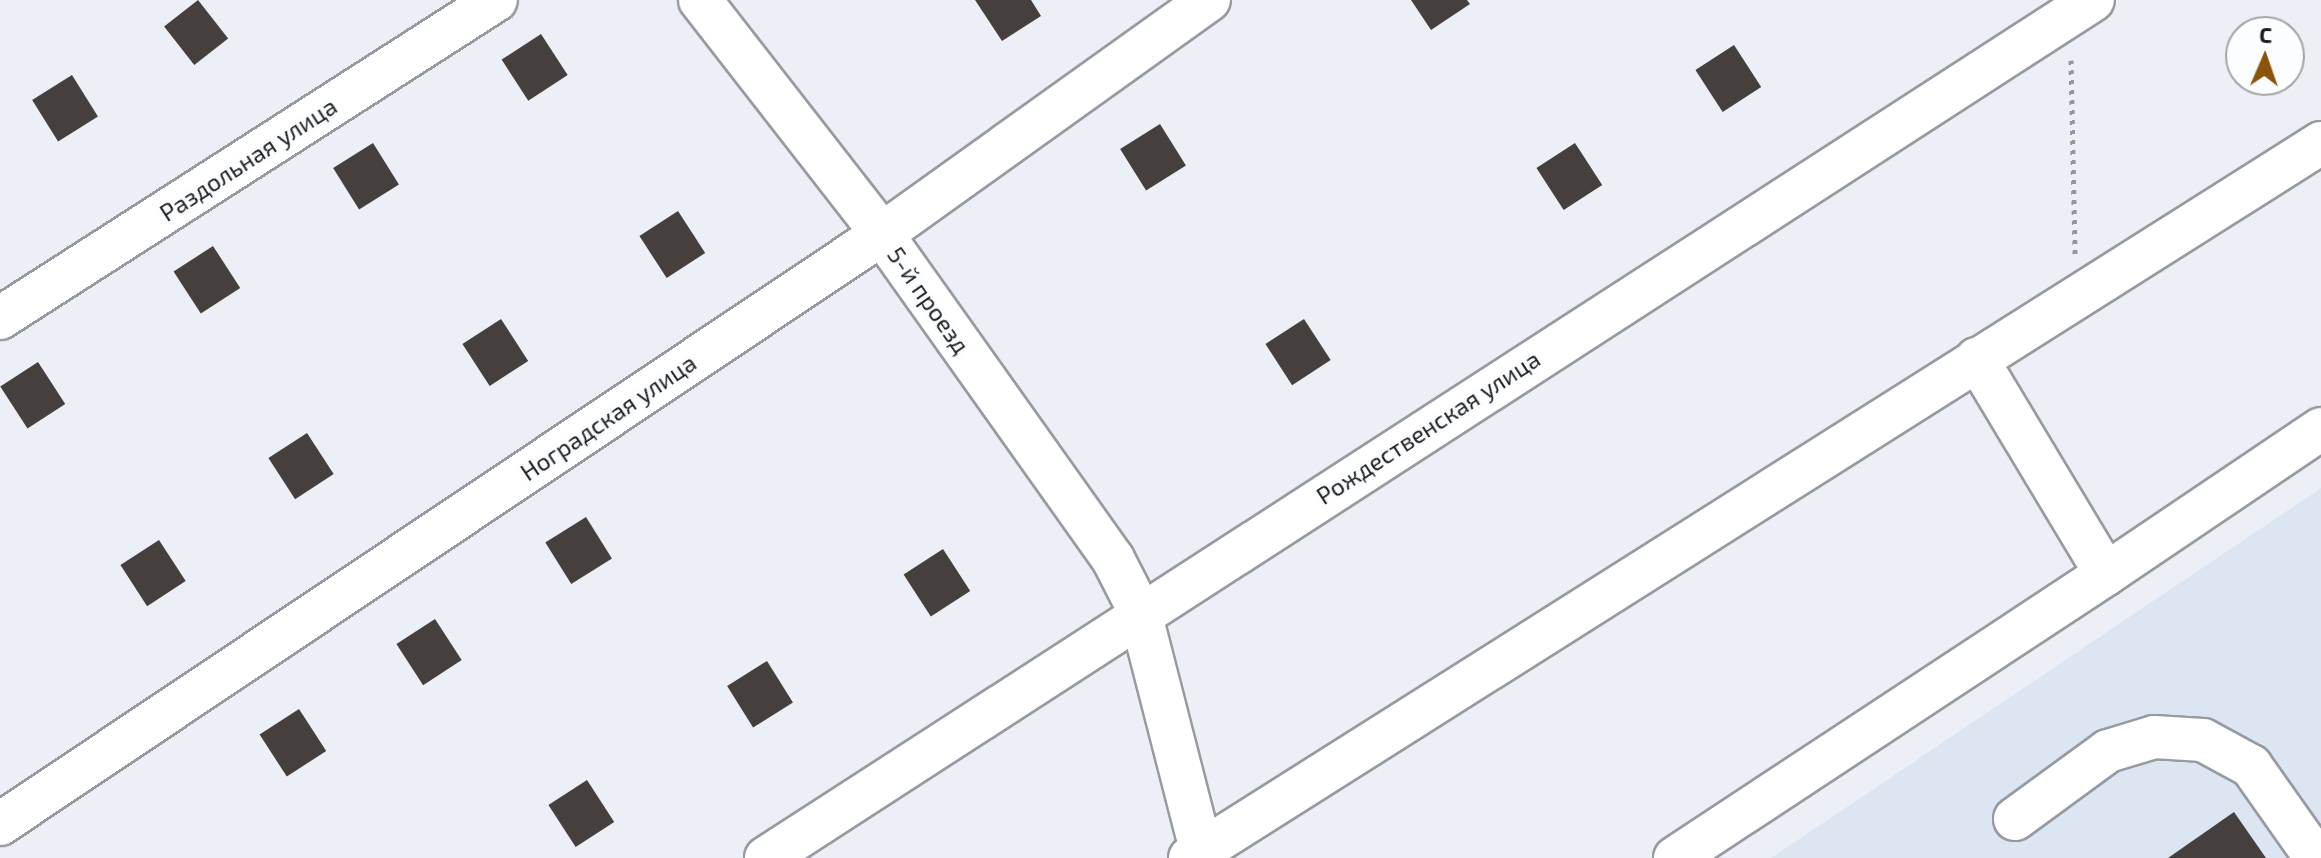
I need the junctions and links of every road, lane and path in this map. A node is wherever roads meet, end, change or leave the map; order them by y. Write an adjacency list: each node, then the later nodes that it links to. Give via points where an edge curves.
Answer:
1 (496, 0): 8 (street, Раздольная улица)
2 (700, 0): 6 (street, 5-й проезд)
3 (1209, 0): 6 (street, Ноградская улица)
4 (2082, 8): 7 (path); 12 (street, Рождественская улица)
5 (2321, 143): 7 (street)
6 (882, 234): 12 (street, 5-й проезд, via 1113,559); 14 (street, Ноградская улица)
7 (2076, 297): 9 (street)
8 (0, 318)
9 (1977, 359): 11 (street); 15 (street)
10 (2321, 429): 11 (street)
11 (2106, 574): 17 (street)
12 (1140, 612): 15 (street, 5-й проезд); 16 (street, Рождественская улица)
13 (2015, 819): 18 (street, via 2108,751 2154,737 2203,740 2251,766)
14 (0, 824)
15 (1198, 856)
16 (766, 858)
17 (1675, 858)
18 (2316, 858)

